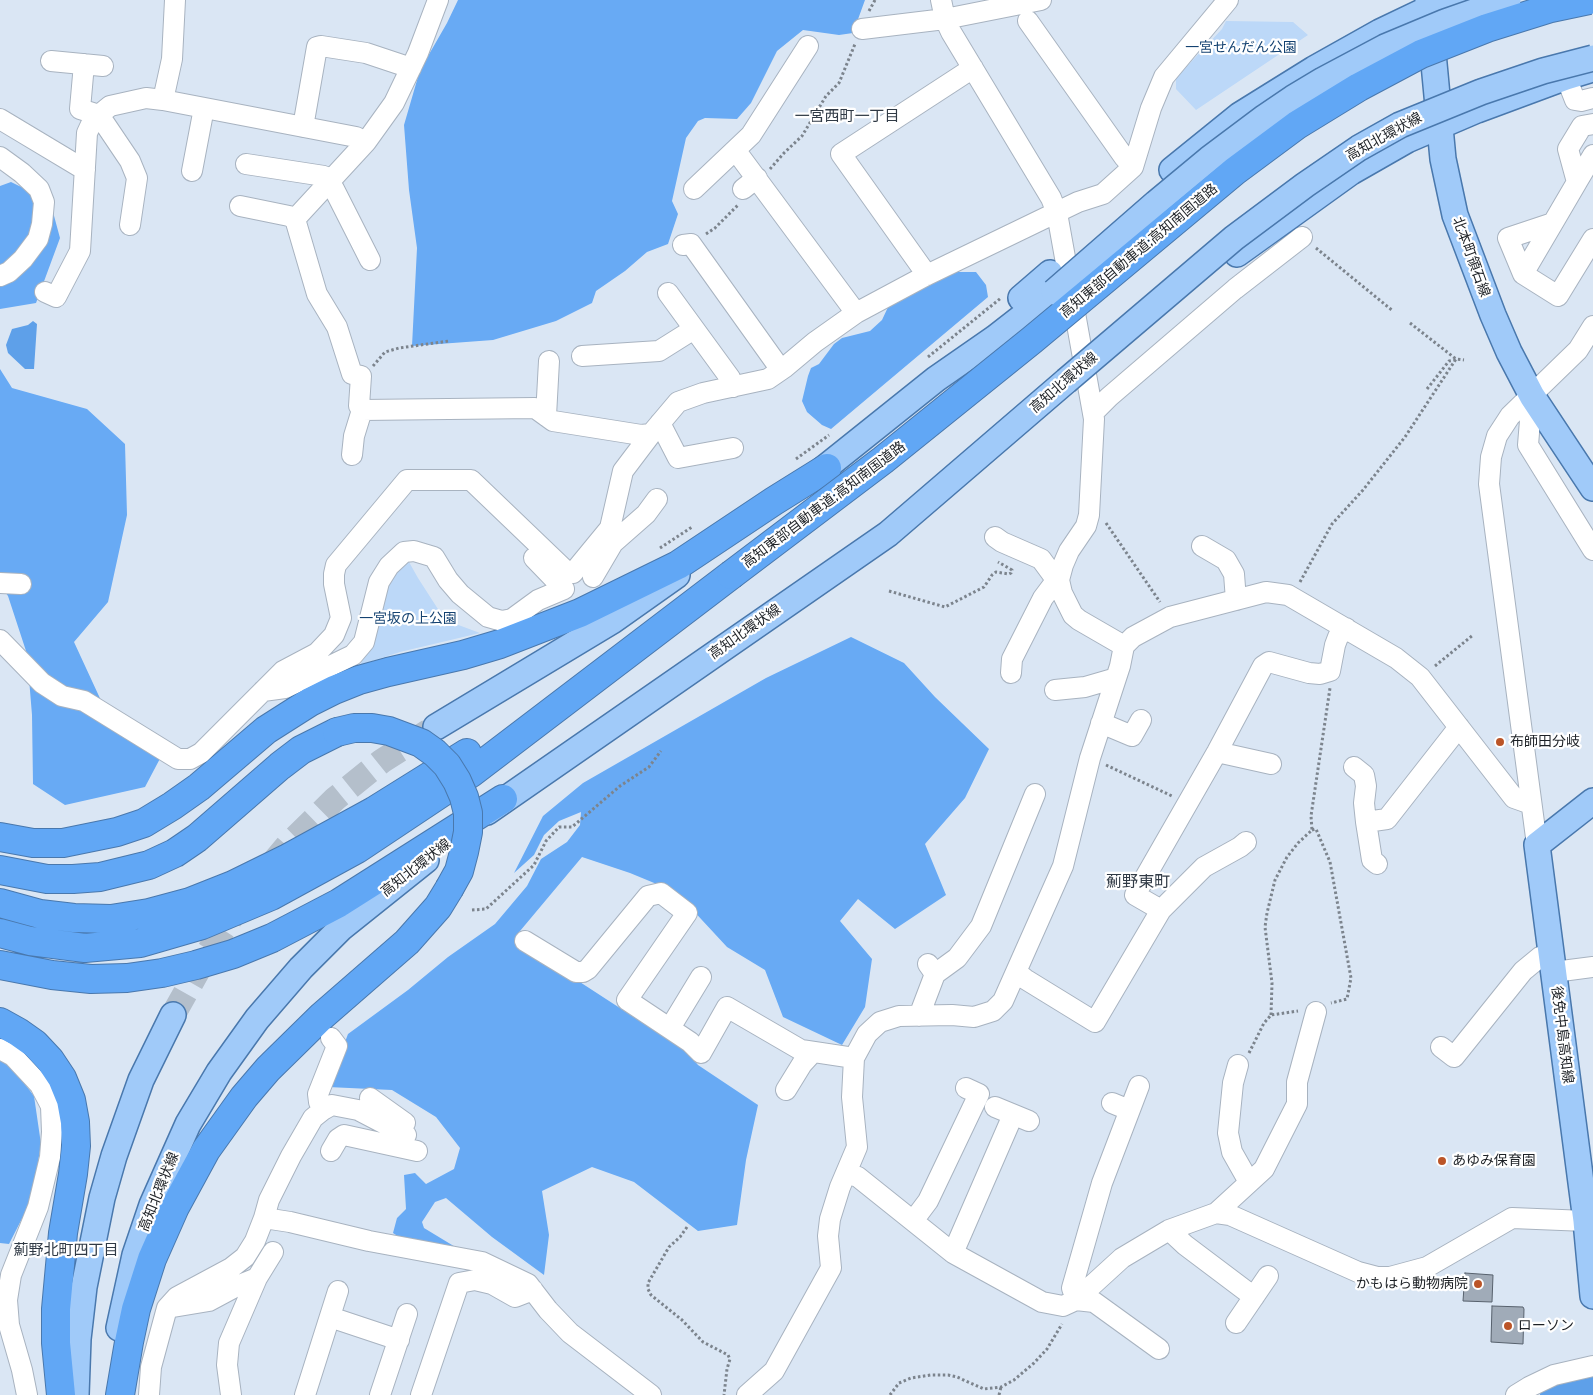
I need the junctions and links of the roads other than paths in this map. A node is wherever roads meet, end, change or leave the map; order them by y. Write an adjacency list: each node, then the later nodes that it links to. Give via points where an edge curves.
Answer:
1 (175, 0): 20 (street, via 172,59)
2 (438, 0): 15 (street)
3 (1042, 0): 9 (street)
4 (1228, 0): 31 (street, via 1164,77)
5 (1453, 0): 8 (main road)
6 (1508, 0): 49 (main road, bridge, via 1393,44 1293,98)
7 (1589, 0): 75 (highway, 高知東部自動車道;高知南国道路, bridge, via 1496,25 1422,54 1296,125 1228,176 883,460)
8 (1428, 5): 24 (main road, 北本町領石線); 49 (main road, via 1240,116 1172,170)
9 (943, 9): 11 (street); 16 (street)
10 (1028, 21): 31 (street)
11 (862, 29)
12 (808, 46): 28 (street, via 751,135)
13 (1593, 58): 59 (main road, 高知北環状線, bridge, via 1481,92 1400,125 1359,148 1234,238)
14 (51, 61): 22 (street, via 93,65 80,109)
15 (411, 68): 26 (street, via 366,53 317,47); 27 (street, via 394,102)
16 (973, 68): 38 (street, via 1052,198); 47 (street, via 841,154)
17 (1593, 69): 18 (main road)
18 (1566, 77): 19 (street, via 1575,100); 24 (main road)
19 (1593, 98)
20 (163, 100): 21 (street); 22 (street, via 146,98 110,106)
21 (204, 108): 26 (street); 34 (street)
22 (99, 115): 33 (street, via 87,133); 41 (street, via 130,161 137,178)
23 (0, 119): 33 (street)
24 (1441, 124): 59 (main road, via 1359,167 1293,212); 60 (main road, 北本町領石線, via 1443,159 1455,215 1493,315)
25 (1593, 124): 32 (street, via 1582,126 1568,149)
26 (303, 127): 27 (street, via 356,137)
27 (366, 142): 35 (street)
28 (736, 151): 36 (street); 52 (street, via 750,183)
29 (0, 157): 48 (street, via 39,189 44,202 38,239 23,260)
30 (246, 164): 35 (street, via 324,176)
31 (1133, 167): 38 (street, via 1103,194)
32 (1587, 169): 40 (street)
33 (85, 170): 50 (street, via 80,251 56,297)
34 (192, 171)
35 (329, 181): 39 (street); 45 (street)
36 (694, 189)
37 (240, 206): 39 (street)
38 (1057, 213): 47 (street); 62 (street)
39 (295, 218): 61 (street, via 317,294 337,327 352,374 361,376 359,406)
40 (1553, 223): 46 (street); 46 (street, via 1508,238)
41 (130, 225)
42 (1302, 237): 62 (street, via 1235,289)
43 (1593, 238): 46 (street, via 1558,296)
44 (687, 245): 57 (street)
45 (370, 260)
46 (1523, 274)
47 (927, 275): 52 (street)
48 (0, 276)
49 (1052, 282): 67 (main road, via 995,338 928,371)
50 (45, 292)
51 (668, 293): 53 (street)
52 (856, 313): 57 (street)
53 (694, 329): 55 (street, via 659,351); 58 (street, via 730,378)
54 (1591, 335): 60 (street)
55 (582, 356)
56 (549, 361): 63 (street)
57 (781, 370): 58 (street, via 768,378)
58 (732, 387): 64 (street, via 678,402)
59 (1071, 387): 96 (main road, 高知北環状線, via 888,534)
60 (1532, 396): 68 (main road, 北本町領石線); 73 (street, via 1528,445); 98 (street, via 1510,416 1497,436 1489,484)
61 (362, 410): 63 (street, via 535,408); 66 (street)
62 (1093, 413): 77 (street, via 1089,515 1086,526 1062,565)
63 (546, 416): 64 (street, via 553,421 641,435)
64 (655, 429): 65 (street, via 678,458); 71 (street, via 623,471)
65 (733, 448)
66 (352, 455)
67 (827, 468): 90 (main road, via 612,621); 100 (highway, via 678,565 580,614 500,644 359,680 310,702 266,730 199,787 144,822 108,835 62,843 33,843)
68 (1593, 488)
69 (657, 500): 71 (street, via 646,514)
70 (996, 537): 77 (street, via 1041,559)
71 (609, 539): 76 (street); 87 (street, via 573,573 567,572 471,480 407,480 336,565 334,584 341,618 334,635 317,653 283,671)
72 (1202, 546): 80 (street, via 1226,560 1234,574)
73 (1593, 550)
74 (534, 558): 87 (street, via 564,589 538,600 512,619 502,621 488,617 460,594 434,557 414,550 404,552 389,566 379,582 364,642 353,655 285,688)
75 (731, 575): 105 (highway, via 465,755 374,811 233,885 190,902 111,919 40,914); 107 (highway, via 471,773 357,849 272,896 202,925 140,943 84,948 30,941)
76 (593, 577)
77 (1059, 580): 83 (street, via 1073,615); 84 (street, via 1039,607 1012,659)
78 (0, 584): 79 (street)
79 (21, 584)
80 (1236, 600): 81 (street, via 1266,592 1288,595); 83 (street, via 1170,617 1133,637)
81 (1346, 628): 91 (street, via 1396,658 1420,677); 92 (street, via 1335,645 1330,671 1309,673 1269,662 1263,666)
82 (0, 640): 87 (street, via 42,683 62,696 84,702 178,759 190,759 201,753)
83 (1124, 646): 85 (street)
84 (1011, 673)
85 (1116, 678): 86 (street, via 1085,687); 89 (street)
86 (1055, 690)
87 (263, 691)
88 (1141, 720): 89 (street, via 1132,736)
89 (1101, 724): 112 (street, via 1063,866)
90 (436, 727)
91 (1459, 727): 98 (street, via 1514,798); 99 (street, via 1387,819)
92 (1217, 752): 93 (street); 106 (street, via 1135,895)
93 (1271, 764)
94 (1354, 768): 99 (street, via 1364,775)
95 (1035, 794): 116 (street, via 981,926 957,958 932,969)
96 (503, 799): 110 (highway, via 340,903 233,954 162,973 127,978 52,976); 142 (main road, 高知北環状線, via 341,928 257,1019 219,1072 188,1124 152,1205)
97 (1593, 801): 102 (main road)
98 (1531, 804): 102 (street)
99 (1366, 822): 103 (street, via 1372,860)
100 (0, 837)
101 (1246, 842): 106 (street, via 1204,867)
102 (1537, 845): 109 (main road, 後免中島高知線)
103 (1377, 864)
104 (0, 870): 142 (highway, bridge, via 47,879 73,879 100,877 149,865 197,838 280,766 307,747 337,732 354,728 389,731 421,743 447,765 464,797 468,813 464,852 459,871 438,907 419,930 293,1043 244,1097 215,1137 162,1234)
105 (0, 903)
106 (1161, 910): 112 (street, via 1095,1022)
107 (0, 933)
108 (525, 941): 118 (street, via 576,972 583,972 648,896 661,893 687,913 628,1000)
109 (1553, 963): 111 (street); 120 (street, via 1540,957 1523,971 1454,1057); 138 (main road, 後免中島高知線)
110 (0, 965)
111 (1593, 967)
112 (1016, 972): 116 (street, via 1003,1001 993,1011 974,1017)
113 (701, 977): 118 (street)
114 (1316, 1009): 134 (street, via 1297,1082 1297,1104 1264,1169)
115 (173, 1015): 156 (main road, via 141,1080 114,1156)
116 (919, 1016): 123 (street, via 899,1016 880,1022 867,1034)
117 (0, 1022): 156 (highway, via 35,1044 50,1060 62,1078 75,1122 73,1174 58,1274)
118 (670, 1028): 122 (street, via 700,1053 727,1007 801,1050)
119 (331, 1038): 129 (street, via 337,1046 318,1094)
120 (1441, 1047)
121 (0, 1049): 143 (street, via 13,1056 40,1085 51,1106 52,1132 50,1157 38,1207)
122 (813, 1052): 123 (street); 127 (street)
123 (854, 1058): 133 (street, via 852,1097 857,1146)
124 (1230, 1075): 134 (street, via 1228,1133 1232,1152)
125 (1139, 1086): 150 (street, via 1120,1106 1072,1288)
126 (966, 1088): 137 (street, via 980,1094 928,1200)
127 (786, 1090)
128 (370, 1098): 131 (street, via 409,1126)
129 (323, 1110): 131 (street, via 332,1105 358,1110); 136 (street, via 313,1118 291,1156 268,1200)
130 (1012, 1114): 141 (street)
131 (409, 1145): 132 (street, via 344,1135)
132 (331, 1151)
133 (847, 1173): 137 (street, via 858,1177); 170 (street, via 830,1219 831,1268 774,1370)
134 (1249, 1182): 135 (street)
135 (1216, 1213): 138 (street, via 1230,1214 1358,1272 1377,1277 1427,1267 1512,1218); 139 (street)
136 (264, 1218): 146 (street, via 482,1262 528,1284); 151 (street, via 245,1257 177,1297)
137 (913, 1221): 141 (street)
138 (1586, 1221): 148 (main road, 後免中島高知線)
139 (1169, 1230): 149 (street, via 1185,1246); 150 (street, via 1122,1258)
140 (274, 1252): 145 (street)
141 (953, 1253): 150 (street, via 1042,1302 1063,1306)
142 (144, 1257): 162 (main road, 高知北環状線, via 120,1323); 163 (highway)
143 (6, 1274): 159 (street, via 9,1325)
144 (1268, 1276): 149 (street)
145 (256, 1278): 151 (street, via 209,1302); 165 (street, via 229,1343)
146 (533, 1290): 168 (street, via 515,1297 492,1284 475,1280 459,1283); 169 (street, via 570,1332)
147 (338, 1291): 153 (street)
148 (1593, 1296)
149 (1254, 1297): 154 (street)
150 (1072, 1302): 157 (street, via 1094,1302)
151 (167, 1308): 164 (street, via 151,1367)
152 (407, 1314): 155 (street)
153 (330, 1317): 155 (street); 166 (street)
154 (1236, 1323)
155 (399, 1340): 167 (street)
156 (67, 1341): 160 (highway); 161 (main road)
157 (1158, 1349)
158 (1593, 1366): 171 (street, via 1554,1375)
159 (27, 1395)
160 (61, 1395)
161 (76, 1395)
162 (112, 1395)
163 (120, 1395)
164 (149, 1395)
165 (230, 1395)
166 (305, 1395)
167 (380, 1395)
168 (421, 1395)
169 (651, 1395)
170 (747, 1395)
171 (1516, 1395)

